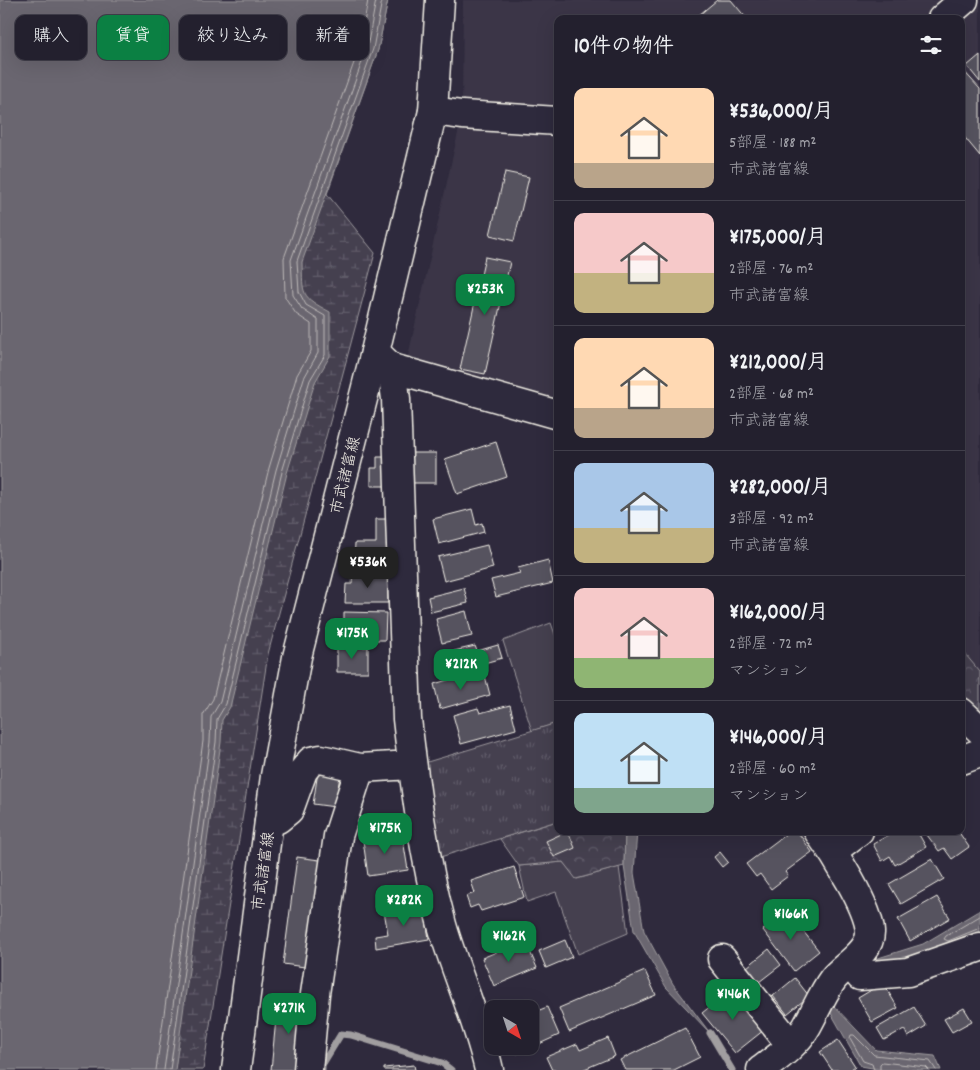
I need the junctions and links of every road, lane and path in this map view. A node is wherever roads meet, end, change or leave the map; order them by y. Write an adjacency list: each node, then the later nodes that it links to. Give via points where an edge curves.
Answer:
1 (440, 0): 4 (street, 市武諸富線)
2 (964, 0): 3 (street)
3 (947, 15)
4 (433, 111): 5 (street); 6 (street, 市武諸富線)
5 (554, 121)
6 (384, 360): 7 (street); 12 (street, via 396,399 407,719); 14 (street, 市武諸富線, via 297,657)
7 (554, 419)
8 (965, 716): 9 (street)
9 (980, 730)
10 (980, 753): 11 (street)
11 (965, 759)
12 (412, 766): 13 (street); 23 (street, via 430,877)
13 (360, 768): 14 (street, via 320,759 311,761 303,771 289,810 278,819); 22 (street, via 338,836 315,994)
14 (269, 821): 21 (street, 市武諸富線)
15 (845, 835): 16 (street)
16 (825, 841): 19 (street, via 864,909 870,934 863,951)
17 (980, 947): 19 (street, via 908,972 860,976)
18 (722, 958): 20 (street)
19 (851, 963): 20 (street, via 834,978)
20 (789, 1056): 24 (street)
21 (236, 1070)
22 (308, 1070)
23 (489, 1070)
24 (761, 1070)

